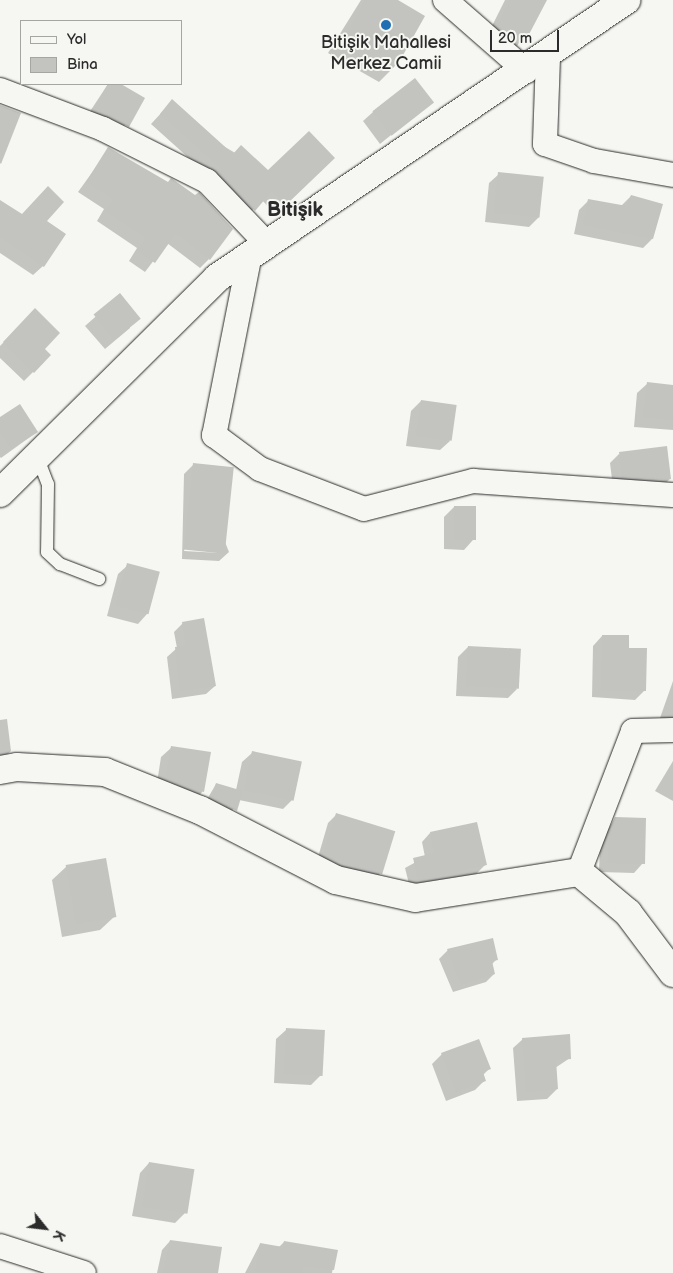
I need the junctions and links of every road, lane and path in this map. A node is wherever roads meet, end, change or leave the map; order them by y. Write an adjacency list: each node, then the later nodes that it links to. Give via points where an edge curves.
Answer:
1 (444, 0): 3 (street)
2 (626, 0): 3 (street)
3 (537, 64): 5 (street, via 545,144 594,161); 6 (street)
4 (0, 90): 6 (street, via 103,129 207,181)
5 (673, 175)
6 (258, 248): 7 (street, via 218,278); 9 (street, via 214,435 260,469 364,509 473,481)
7 (37, 456): 8 (street); 10 (lane, via 48,484 47,552 60,564)
8 (0, 493)
9 (673, 495)
10 (99, 579)
11 (673, 730): 13 (street, via 633,731)
12 (0, 770): 13 (street, via 17,767 105,772 200,810 336,880 415,898)
13 (579, 872): 14 (street, via 628,913)
14 (673, 973)
15 (0, 1246): 16 (street)
16 (84, 1273)

